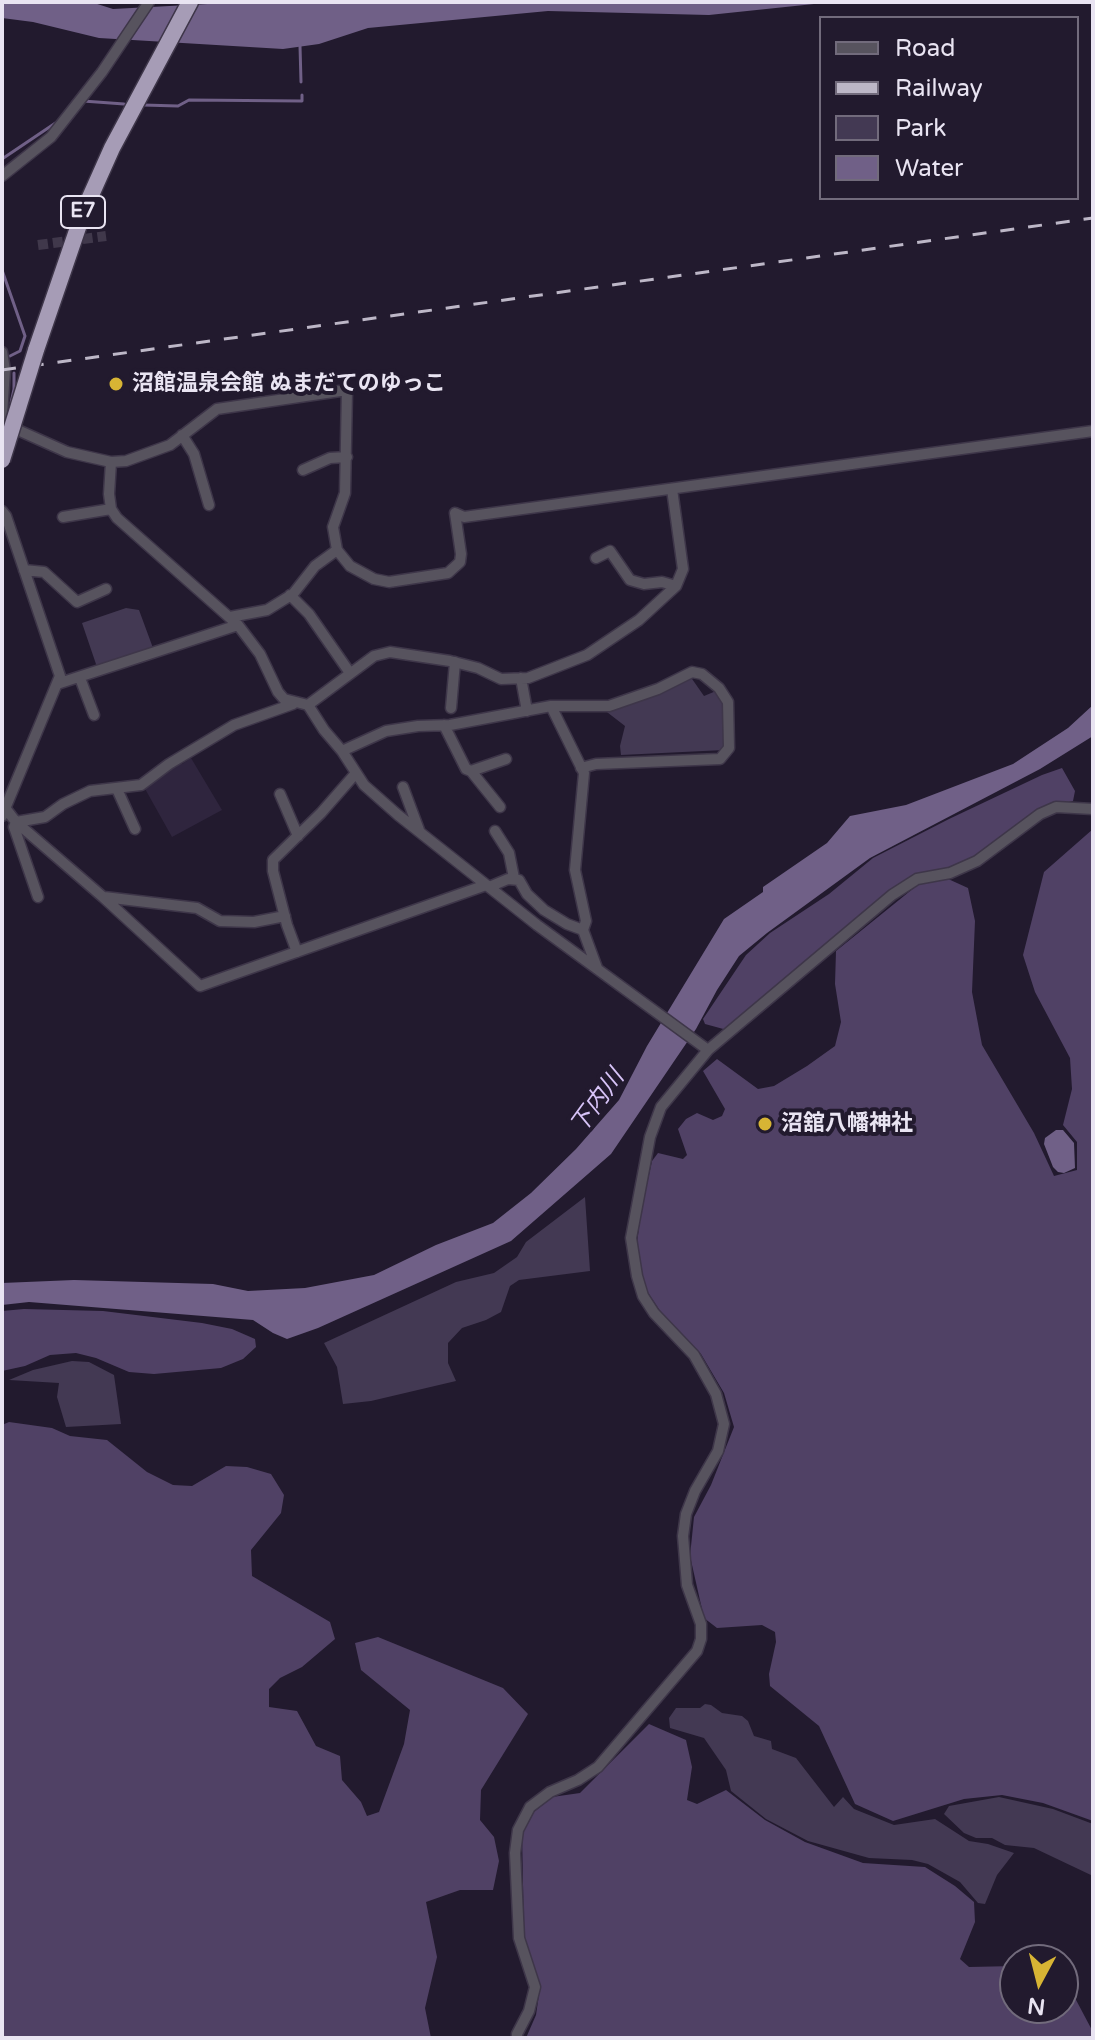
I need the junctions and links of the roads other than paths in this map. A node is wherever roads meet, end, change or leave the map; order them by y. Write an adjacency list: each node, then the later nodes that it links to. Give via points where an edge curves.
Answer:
1 (149, 2): 3 (street, via 51,137)
2 (190, 2): 10 (highway, E7, bridge, via 83,213)
3 (2, 176)
4 (2, 352): 5 (street)
5 (2, 415)
6 (2, 423): 11 (street, via 67,452)
7 (1093, 431): 13 (street)
8 (182, 435): 9 (street, via 217,409 347,390); 11 (street, via 152,454); 14 (street, via 194,454)
9 (347, 457): 12 (street); 18 (street, via 345,493 333,527)
10 (2, 460)
11 (111, 462): 15 (street)
12 (303, 470)
13 (672, 489): 18 (street, via 464,517 455,513 461,554 448,573 389,582 374,579 350,566); 21 (street, via 683,569)
14 (209, 505)
15 (111, 509): 17 (street); 24 (street)
16 (2, 511): 20 (street)
17 (63, 517)
18 (337, 550): 23 (street)
19 (596, 558): 21 (street, via 610,551 630,580)
20 (24, 570): 22 (street, via 44,572 77,602); 29 (street, via 60,676)
21 (676, 586): 28 (street, via 639,620 587,655)
22 (106, 589)
23 (290, 595): 24 (street); 26 (street)
24 (234, 621): 27 (street); 30 (street, via 260,654 278,692)
25 (455, 662): 26 (street, via 390,652); 28 (street, via 501,679); 33 (street)
26 (350, 673): 31 (street)
27 (80, 678): 29 (street); 35 (street)
28 (521, 678): 34 (street)
29 (57, 684): 47 (street)
30 (295, 703): 31 (street); 43 (street, via 234,725 141,785)
31 (308, 705): 37 (street)
32 (551, 706): 34 (street); 39 (street); 39 (street, via 609,706 692,672 719,688 728,702 729,748 720,759)
33 (451, 708)
34 (527, 711): 36 (street)
35 (94, 715)
36 (444, 725): 37 (street, via 386,731); 40 (street)
37 (342, 751): 41 (street)
38 (506, 759): 40 (street)
39 (581, 768): 58 (street, via 584,794 575,870 586,921)
40 (471, 771): 45 (street)
41 (356, 773): 51 (street); 52 (street)
42 (403, 787): 51 (street)
43 (117, 789): 48 (street, via 90,791 45,817); 49 (street)
44 (280, 794): 52 (street)
45 (500, 807)
46 (1093, 809): 62 (street, via 1048,810 977,861 917,879)
47 (4, 813): 48 (street)
48 (16, 822): 55 (street); 56 (street)
49 (135, 829)
50 (495, 831): 53 (street, via 509,853)
51 (420, 832): 54 (street)
52 (298, 836): 57 (street, via 273,860)
53 (514, 878): 54 (street); 58 (street, via 544,910)
54 (488, 886): 59 (street); 60 (street)
55 (38, 897)
56 (103, 897): 57 (street, via 197,908 220,921); 59 (street, via 200,986)
57 (285, 916): 59 (street)
58 (583, 930): 60 (street)
59 (297, 952)
60 (598, 970): 62 (street)
61 (722, 1044): 63 (street)
62 (705, 1046): 63 (street)
63 (666, 1098): 64 (street, via 654,1123 631,1238 643,1296 694,1355 716,1394 724,1424 718,1451 686,1514 683,1536 687,1585 701,1639 697,1651 598,1767 530,1807 518,1830 519,1938 535,1987)
64 (517, 2038)

